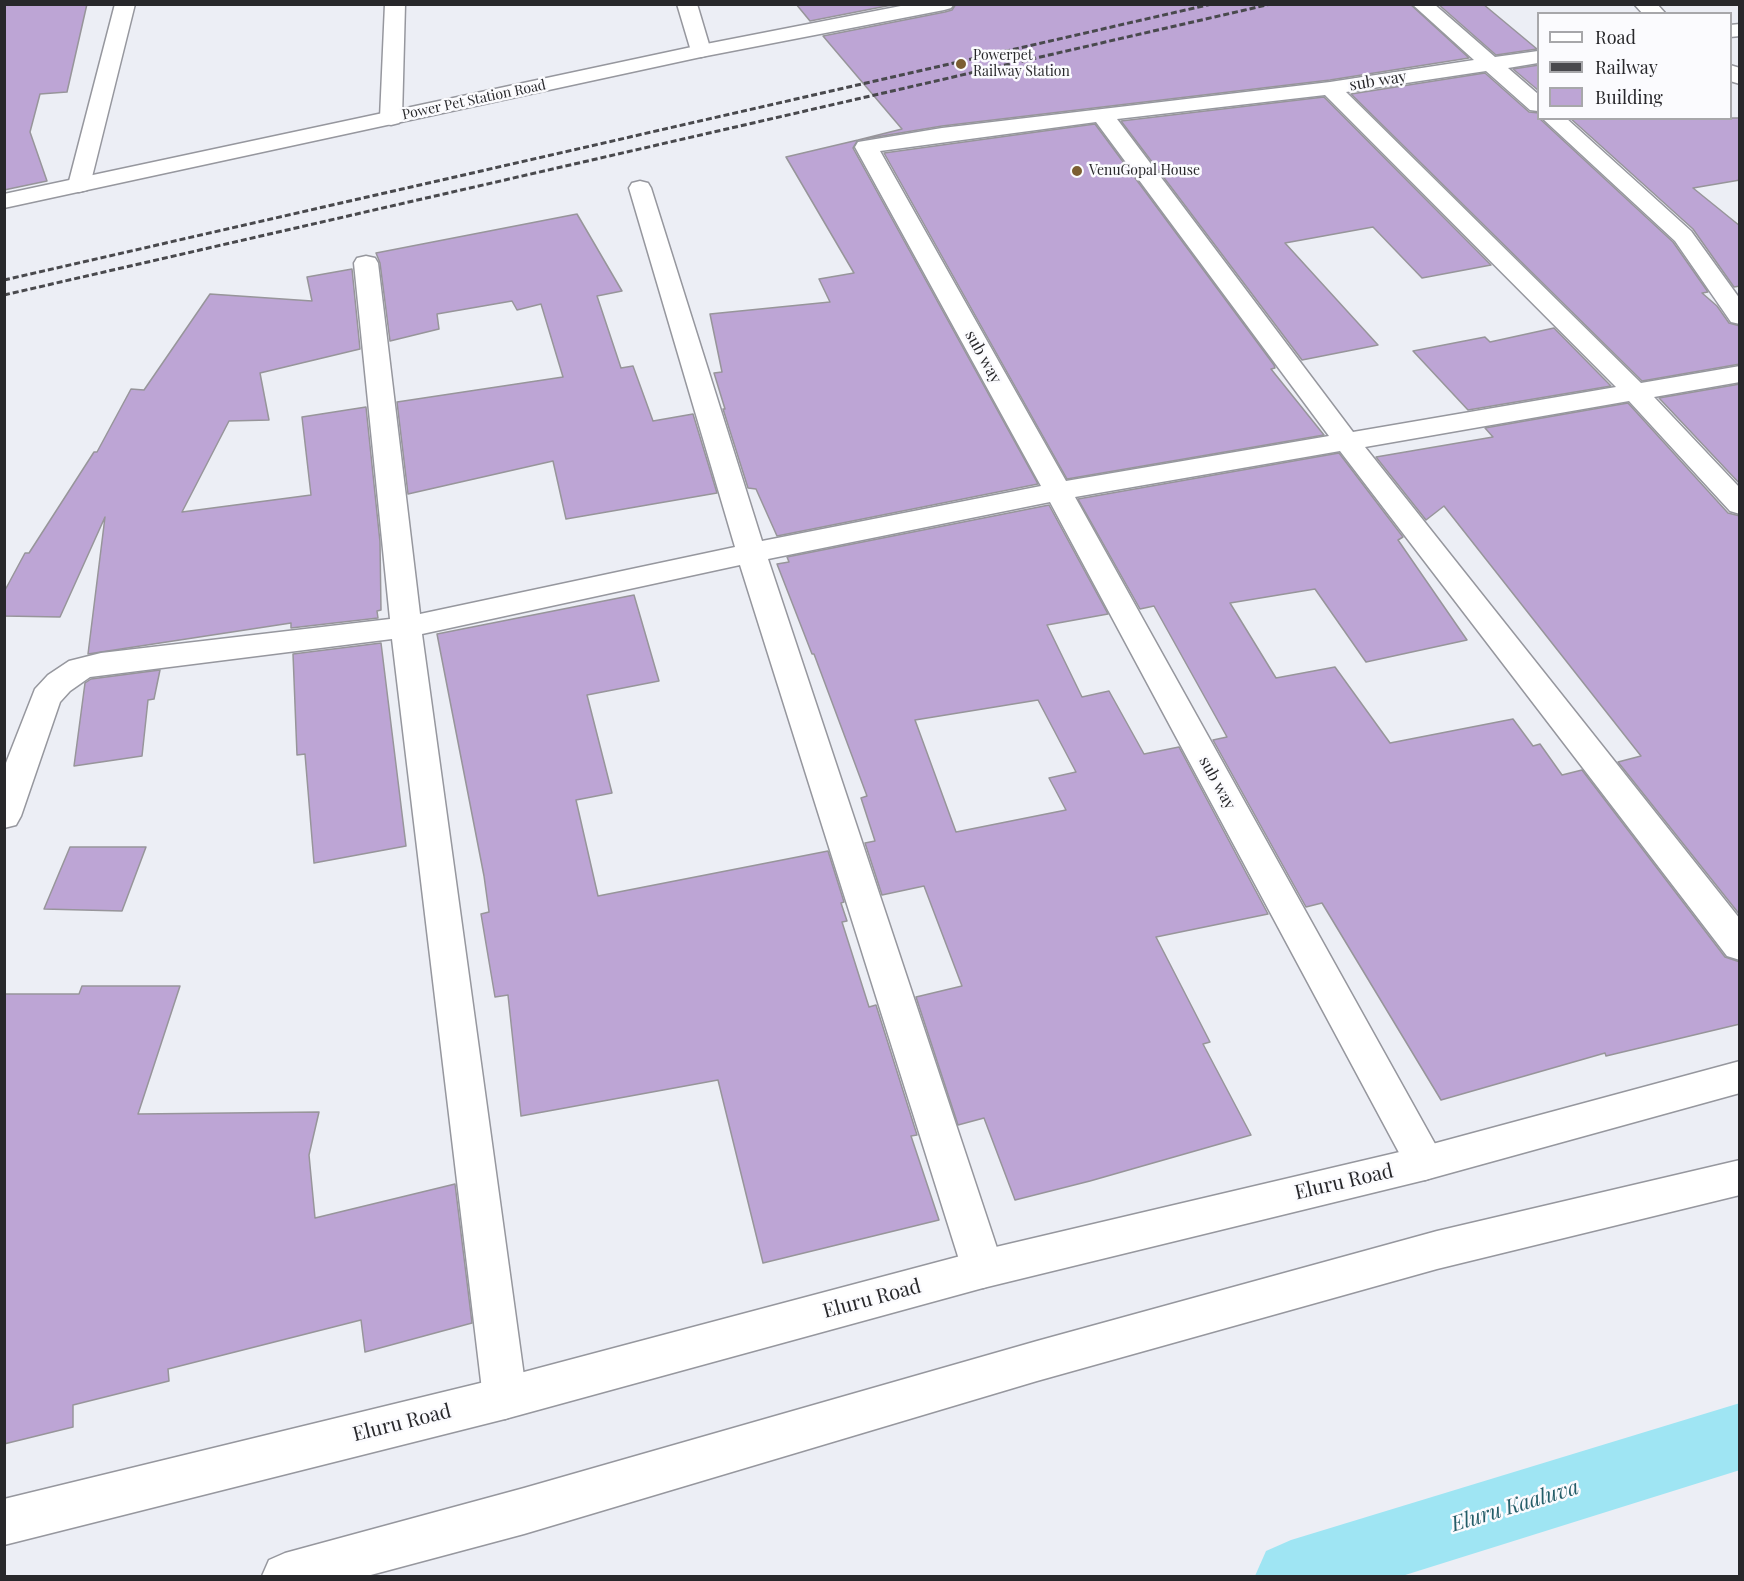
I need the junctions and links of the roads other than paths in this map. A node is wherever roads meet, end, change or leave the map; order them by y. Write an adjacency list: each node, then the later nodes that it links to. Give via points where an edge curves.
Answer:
1 (125, 4): 14 (street)
2 (395, 4): 12 (street)
3 (687, 4): 6 (street)
4 (944, 4): 6 (street, Power Pet Station Road)
5 (1422, 4): 8 (street)
6 (701, 51): 12 (street, Power Pet Station Road)
7 (1537, 57): 8 (street, sub way)
8 (1492, 63): 9 (street, sub way); 10 (street)
9 (1330, 88): 11 (street, sub way); 20 (street)
10 (1537, 103)
11 (1103, 116): 21 (street); 22 (street, sub way, via 866,147)
12 (391, 118): 14 (street, Power Pet Station Road)
13 (1555, 120): 18 (street, via 1683,236)
14 (79, 185): 16 (street, Power Pet Station Road)
15 (640, 188): 24 (street)
16 (4, 201)
17 (366, 263): 25 (street)
18 (1740, 317)
19 (1740, 374): 20 (street)
20 (1635, 392): 21 (street); 23 (street)
21 (1347, 442): 22 (street); 27 (street)
22 (1058, 491): 24 (street); 29 (street, sub way)
23 (1740, 505)
24 (751, 553): 25 (street); 31 (street)
25 (406, 627): 26 (street, via 80,669 46,697); 32 (street)
26 (4, 816)
27 (1740, 946)
28 (1740, 1077): 29 (street, Eluru Road)
29 (1425, 1163): 31 (street, Eluru Road)
30 (1740, 1177): 34 (street, via 1437,1250)
31 (983, 1269): 32 (street, Eluru Road)
32 (505, 1398): 33 (street, Eluru Road)
33 (4, 1522)
34 (285, 1576)

